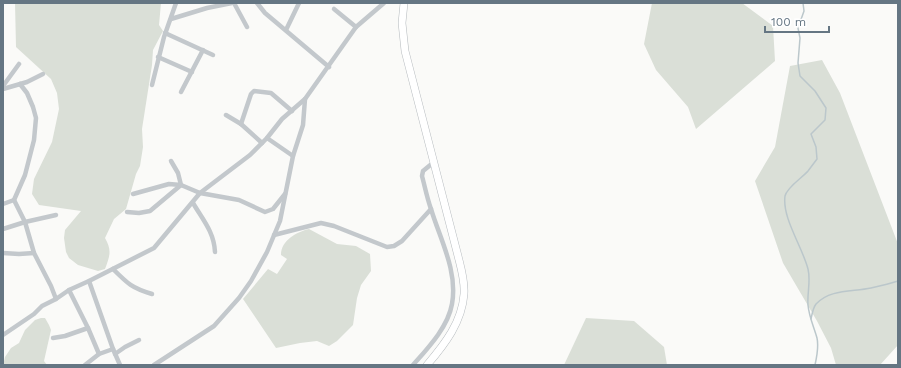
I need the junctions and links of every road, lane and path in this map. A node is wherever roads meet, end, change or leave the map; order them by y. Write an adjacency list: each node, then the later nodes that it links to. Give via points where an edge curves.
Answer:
1 (176, 3): 8 (street)
2 (233, 3): 8 (street); 9 (street)
3 (257, 3): 11 (street)
4 (299, 3): 11 (street)
5 (384, 3): 10 (street)
6 (404, 3): 33 (main road, via 402,23 405,51)
7 (334, 9): 10 (street)
8 (171, 19): 12 (street)
9 (247, 27)
10 (356, 27): 17 (street)
11 (286, 30): 17 (street)
12 (165, 32): 13 (street); 15 (street)
13 (203, 50): 14 (street); 18 (street)
14 (213, 55)
15 (158, 57): 18 (street); 21 (street)
16 (19, 64): 22 (street)
17 (329, 66): 25 (street)
18 (192, 72): 24 (street)
19 (43, 74): 20 (street)
20 (20, 84): 23 (street); 38 (street, via 34,107 36,118 34,140 25,175)
21 (152, 85)
22 (3, 86)
23 (3, 89)
24 (182, 92)
25 (305, 99): 26 (street); 31 (street, via 302,125)
26 (292, 111): 28 (street, via 271,93 254,91); 29 (street)
27 (226, 115): 28 (street)
28 (241, 124): 30 (street)
29 (267, 138): 30 (street); 31 (street)
30 (262, 143): 35 (street)
31 (293, 156): 36 (street)
32 (171, 161): 34 (street, via 178,173)
33 (434, 162): 41 (street, via 423,171 422,176); 66 (main road, via 458,256 464,293 454,328 443,347)
34 (181, 186): 35 (street); 37 (street, via 170,184); 42 (street, via 150,211)
35 (200, 193): 36 (street, via 239,200 265,212 273,209); 39 (street)
36 (286, 193): 46 (street)
37 (133, 194)
38 (14, 200): 40 (street); 44 (street)
39 (193, 203): 47 (street, via 211,232); 50 (street, via 154,248)
40 (3, 204)
41 (431, 209): 46 (street, via 402,241 394,246 387,247 321,223); 65 (street, via 453,283 452,304 444,325)
42 (127, 212)
43 (56, 215): 44 (street)
44 (25, 222): 45 (street); 49 (street)
45 (3, 229)
46 (274, 235): 64 (street, via 251,281 214,326)
47 (215, 252)
48 (3, 253): 49 (street)
49 (34, 253): 54 (street)
50 (113, 269): 51 (street); 53 (street, via 128,284)
51 (89, 281): 52 (street); 59 (street)
52 (69, 290): 54 (street); 55 (street)
53 (152, 294)
54 (56, 299): 56 (street, via 42,306)
55 (88, 328): 57 (street); 60 (street)
56 (3, 335)
57 (54, 338)
58 (139, 340): 61 (street)
59 (113, 349): 60 (street); 61 (street)
60 (99, 354): 62 (street)
61 (115, 354): 63 (street)
62 (85, 365)
63 (120, 365)
64 (154, 365)
65 (413, 365)
66 (427, 365)

